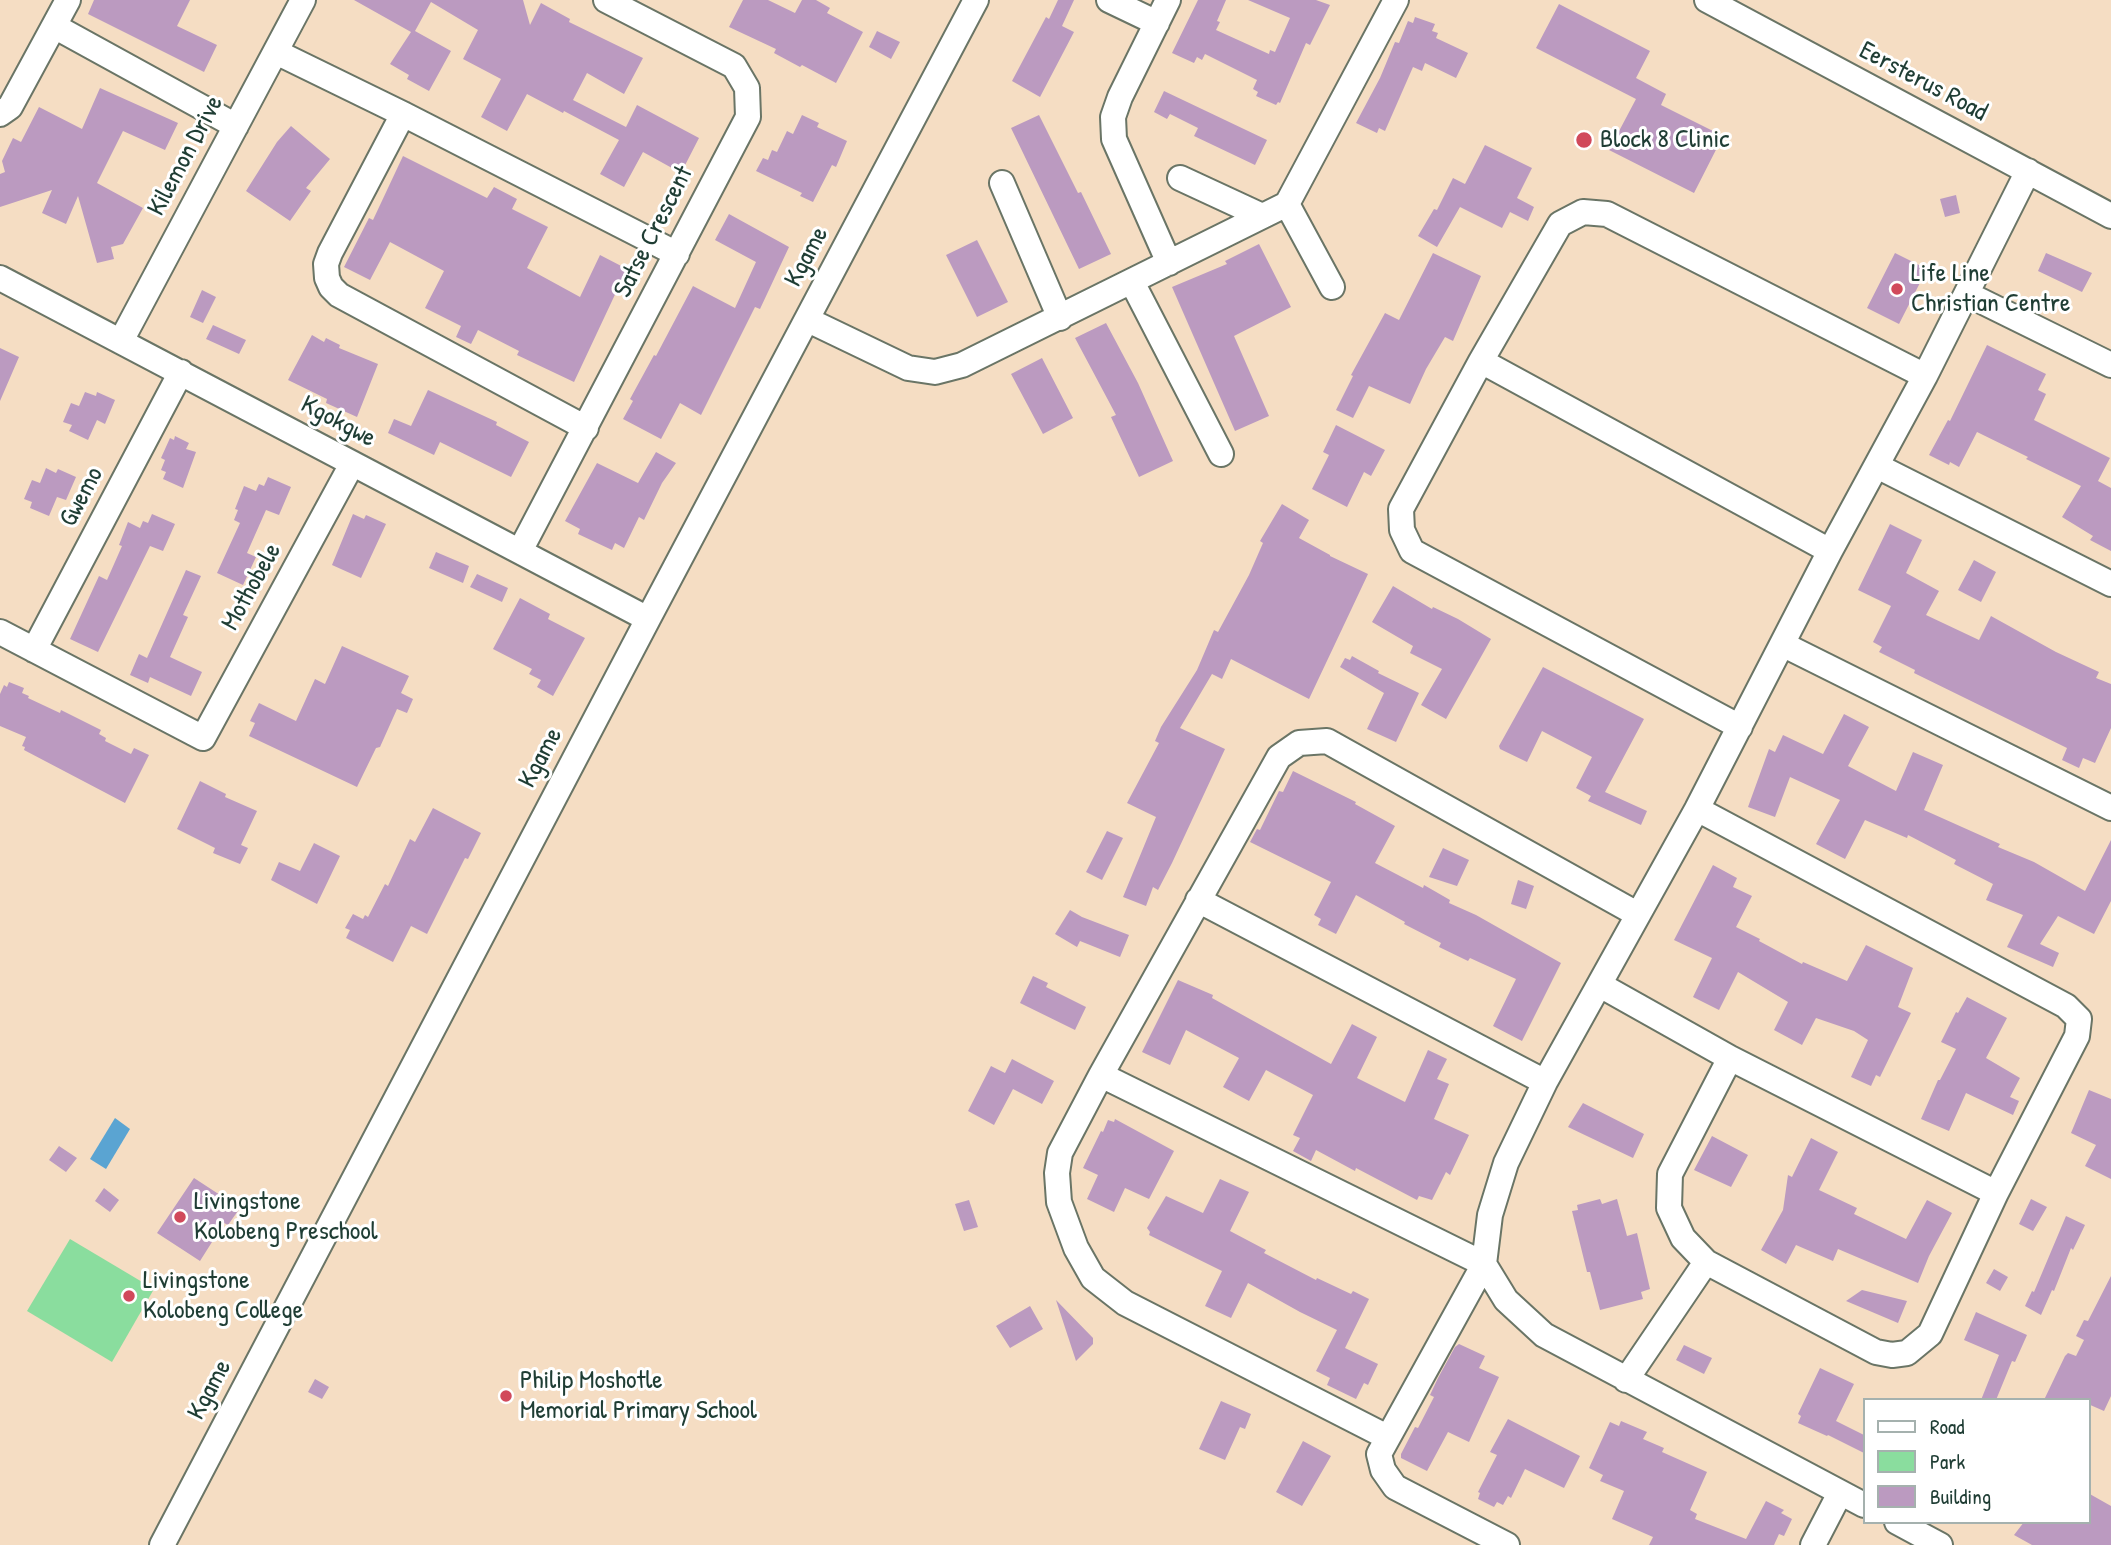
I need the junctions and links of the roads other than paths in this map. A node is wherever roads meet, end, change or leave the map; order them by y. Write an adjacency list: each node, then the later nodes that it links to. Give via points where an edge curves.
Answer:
1 (68, 0): 10 (street)
2 (303, 0): 11 (street, Kilemon Drive)
3 (606, 0): 21 (street, Satse Crescent, via 734,66 747,88 748,117)
4 (976, 0): 28 (street, Kgame)
5 (1109, 0): 9 (street)
6 (1168, 0): 9 (street)
7 (1396, 0): 18 (street)
8 (1706, 0): 15 (street, Eersterus Road)
9 (1157, 23): 22 (street, via 1120,97 1113,117 1114,139)
10 (54, 26): 12 (street, via 10,107); 14 (street)
11 (276, 52): 13 (street); 14 (street, Kilemon Drive)
12 (0, 114)
13 (403, 114): 21 (street); 34 (street, via 330,253 326,264 331,287)
14 (236, 126): 29 (street, Kilemon Drive)
15 (2028, 171): 20 (street, Eersterus Road); 26 (street)
16 (1180, 178): 19 (street)
17 (1002, 183): 27 (street)
18 (1287, 204): 19 (street); 25 (street)
19 (1262, 216): 22 (street)
20 (2111, 216)
21 (677, 254): 34 (street, Satse Crescent)
22 (1169, 263): 23 (street)
23 (1132, 282): 27 (street); 35 (street)
24 (3, 286): 29 (street, Kgokgwe)
25 (1332, 287)
26 (1967, 294): 31 (street); 33 (street)
27 (1060, 318): 28 (street, via 962,365 935,372 908,368)
28 (808, 320): 41 (street, Kgame)
29 (121, 341): 32 (street, Kgokgwe)
30 (1481, 361): 33 (street, via 1560,224 1583,212 1607,214); 39 (street); 45 (street, via 1401,509 1402,530 1412,551)
31 (2111, 366)
32 (181, 372): 36 (street, Kgokgwe); 44 (street, Gwemo)
33 (1925, 376): 37 (street)
34 (586, 428): 38 (street, Satse Crescent)
35 (1221, 454)
36 (352, 464): 38 (street, Kgokgwe); 44 (street, Mothobele, via 203,738)
37 (1877, 466): 39 (street); 40 (street)
38 (520, 551): 41 (street, Kgokgwe)
39 (1830, 551): 43 (street)
40 (2111, 584)
41 (648, 619): 62 (street, Kgame)
42 (0, 632): 44 (street)
43 (1783, 644): 45 (street); 47 (street)
44 (34, 650)
45 (1740, 727): 46 (street)
46 (1697, 808): 49 (street); 54 (street, via 2066,1006 2079,1019 2077,1036)
47 (2111, 808)
48 (1198, 900): 49 (street, via 1279,757 1300,743 1327,741); 52 (street); 53 (street)
49 (1637, 915): 50 (street)
50 (1600, 985): 51 (street); 53 (street)
51 (1731, 1058): 54 (street); 55 (street, via 1670,1174 1669,1208 1683,1238)
52 (1101, 1075): 56 (street); 58 (street, via 1060,1153 1057,1173 1059,1202 1093,1278 1125,1303)
53 (1545, 1082): 56 (street, via 1506,1163 1490,1215)
54 (1996, 1193): 55 (street, via 1930,1334 1907,1353 1876,1352)
55 (1706, 1262): 57 (street)
56 (1484, 1264): 57 (street, via 1506,1300 1544,1335); 58 (street)
57 (1626, 1380): 59 (street)
58 (1387, 1437): 63 (street, via 1379,1454 1395,1487)
59 (1840, 1493): 60 (street); 64 (street)
60 (1862, 1504)
61 (1901, 1524): 65 (street)
62 (162, 1545)
63 (1507, 1545)
64 (1813, 1545)
65 (1940, 1545)

